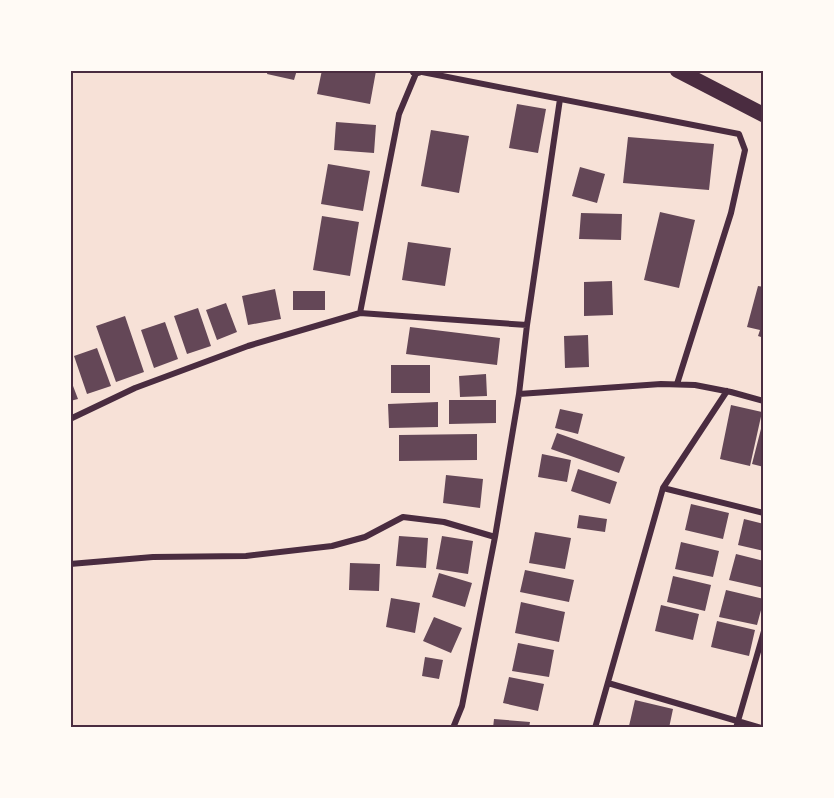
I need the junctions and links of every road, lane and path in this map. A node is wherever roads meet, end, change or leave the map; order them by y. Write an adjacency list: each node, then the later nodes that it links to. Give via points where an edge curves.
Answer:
1 (677, 70): 4 (highway)
2 (417, 71): 3 (street); 5 (street, via 399,114)
3 (560, 99): 6 (street); 7 (street, via 739,134 746,150 731,213)
4 (764, 115)
5 (360, 313): 6 (street); 11 (street, via 227,354 135,388)
6 (527, 325): 9 (street)
7 (677, 384): 8 (street); 9 (street)
8 (727, 391): 10 (street); 12 (street)
9 (519, 394): 14 (street)
10 (764, 401)
11 (70, 419)
12 (663, 488): 13 (street); 17 (street)
13 (764, 513)
14 (495, 537): 15 (street, via 444,522 403,517 365,537 332,546 246,556 153,557); 19 (street, via 462,706)
15 (70, 564)
16 (764, 631): 18 (street)
17 (608, 683): 18 (street); 20 (street)
18 (737, 724): 21 (street)
19 (453, 728)
20 (595, 728)
21 (761, 728)

